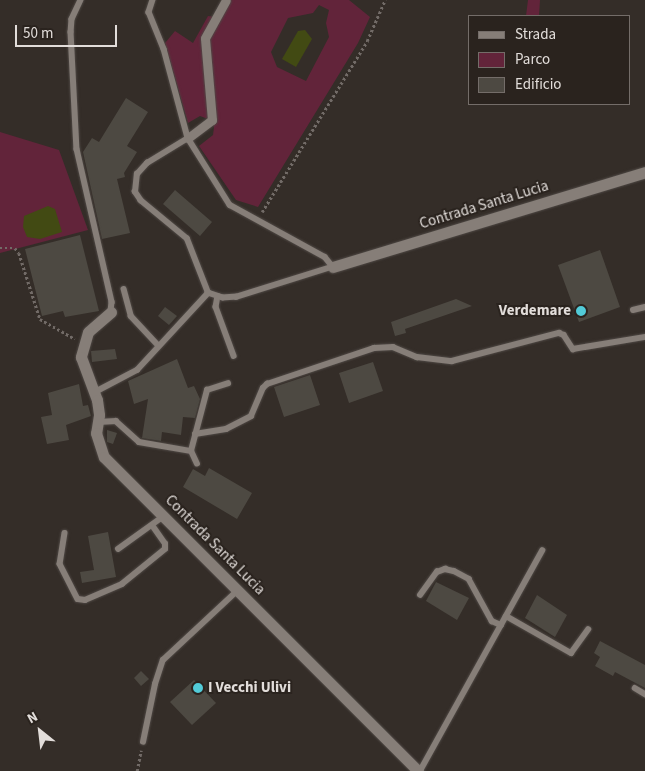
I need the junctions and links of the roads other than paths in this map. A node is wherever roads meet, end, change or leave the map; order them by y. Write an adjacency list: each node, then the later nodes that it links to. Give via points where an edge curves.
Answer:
1 (82, 0): 12 (lane, via 72,19 71,32 77,149 112,302)
2 (153, 0): 4 (lane, via 149,12 164,49)
3 (226, 0): 4 (street, via 206,38 212,120)
4 (188, 138): 6 (lane, via 230,204 325,257); 8 (lane, via 147,163 137,174 135,192 141,201 187,239)
5 (645, 172): 6 (street, Contrada Santa Lucia)
6 (333, 267): 9 (lane, via 236,297)
7 (124, 289): 14 (lane, via 131,316)
8 (208, 293): 9 (lane); 14 (lane)
9 (218, 296): 15 (lane, via 216,307)
10 (645, 308): 11 (lane)
11 (632, 310)
12 (111, 312): 17 (street, Contrada Santa Lucia, via 88,332 83,343 82,357)
13 (645, 337): 19 (lane, via 573,349 559,333 452,361 417,358 393,347 374,348 267,384 252,416 226,429)
14 (158, 345): 17 (lane, via 137,370)
15 (234, 356)
16 (228, 382): 19 (lane, via 208,390)
17 (95, 392): 18 (street, Contrada Santa Lucia)
18 (98, 422): 20 (lane, via 116,422 139,442); 22 (street, Contrada Santa Lucia, via 96,432 104,457)
19 (195, 434): 20 (lane)
20 (190, 451): 21 (lane)
21 (197, 464)
22 (164, 516): 23 (lane); 27 (street, Contrada Santa Lucia)
23 (153, 527): 24 (lane, via 165,549 122,584 85,600 78,599 60,564); 25 (lane)
24 (65, 533)
25 (118, 549)
26 (542, 551): 29 (lane)
27 (238, 590): 34 (lane, via 164,660 154,684); 35 (street, Contrada Santa Lucia)
28 (420, 596): 30 (lane, via 437,572 445,568 454,571 469,580 492,621)
29 (506, 616): 30 (lane); 31 (lane, via 572,652)
30 (501, 625): 35 (lane)
31 (588, 630)
32 (635, 688): 33 (lane)
33 (645, 694)
34 (143, 742)
35 (419, 771)

